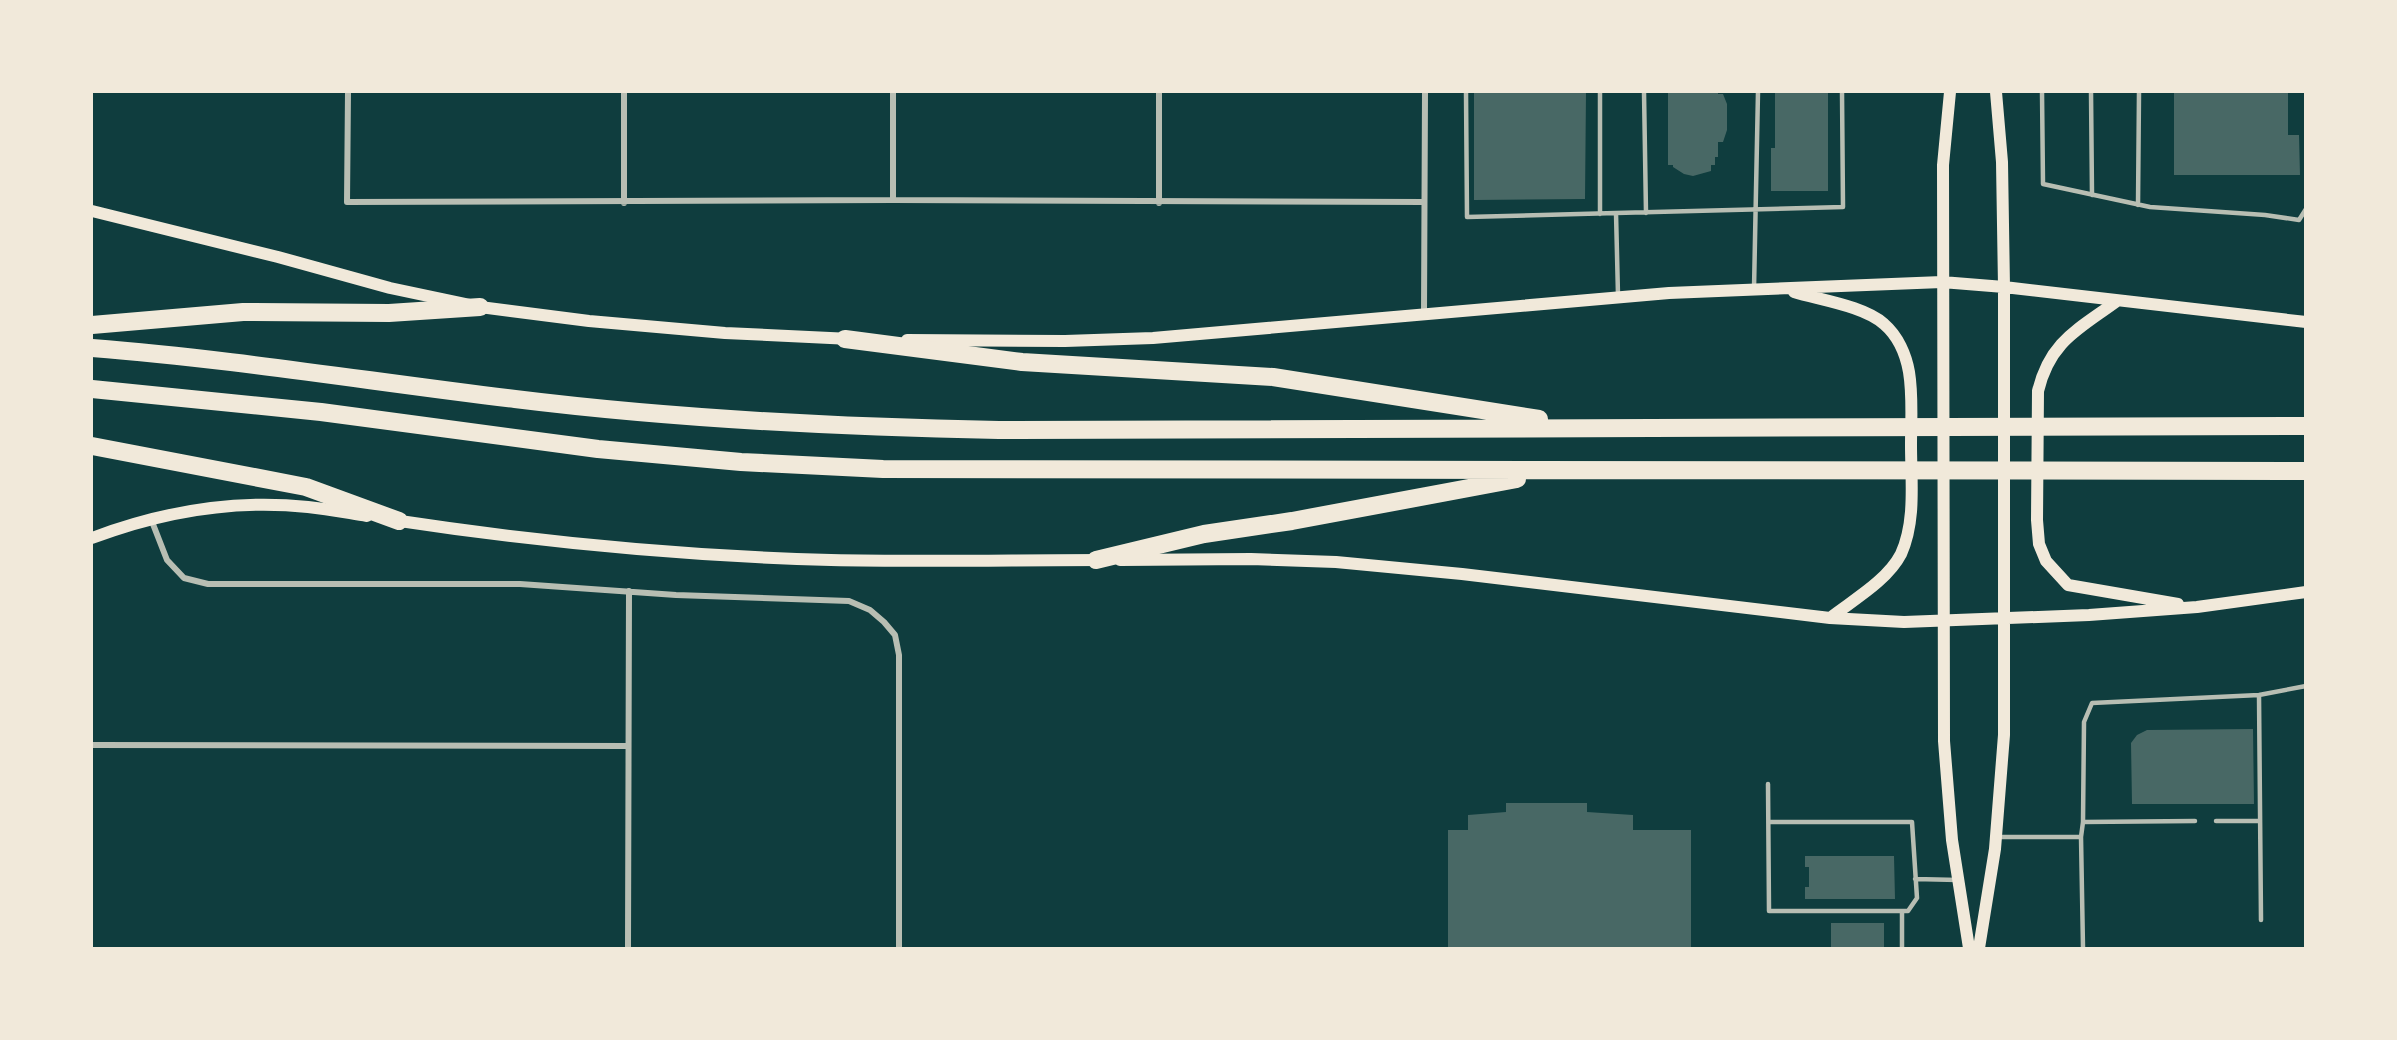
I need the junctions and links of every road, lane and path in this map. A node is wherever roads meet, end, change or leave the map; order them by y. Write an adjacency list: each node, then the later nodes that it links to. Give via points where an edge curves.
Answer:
1 (348, 92): 19 (street, via 347,202)
2 (624, 92): 19 (street)
3 (893, 92): 17 (street)
4 (1159, 92): 20 (street)
5 (1425, 92): 18 (street)
6 (1466, 92): 27 (lane, via 1467,217)
7 (1600, 92): 27 (lane)
8 (1644, 92): 26 (lane)
9 (1758, 92): 23 (lane)
10 (1842, 92): 23 (lane, via 1843,207)
11 (1950, 92): 28 (main road, via 1943,165)
12 (1996, 92): 29 (main road, via 2002,162)
13 (2043, 92): 16 (lane, via 2043,184)
14 (2091, 92): 16 (lane)
15 (2139, 92): 21 (lane)
16 (2092, 195): 21 (lane)
17 (893, 200): 19 (street); 20 (street)
18 (1424, 202): 20 (street); 35 (street)
19 (624, 203)
20 (1159, 203)
21 (2138, 205): 22 (lane, via 2300,220)
22 (2306, 209)
23 (1756, 210): 26 (lane); 30 (lane)
24 (92, 211): 34 (main road, via 390,288)
25 (1616, 213): 26 (lane); 27 (lane); 32 (lane)
26 (1646, 213)
27 (1600, 214)
28 (1942, 282): 29 (main road); 31 (main road); 55 (main road)
29 (2004, 287): 33 (main road); 54 (main road)
30 (1754, 289): 31 (main road); 32 (main road)
31 (1781, 289): 53 (main road, via 1878,320 1896,337 1909,370 1911,517 1907,538 1887,573)
32 (1618, 298): 35 (main road)
33 (2117, 301): 36 (main road); 52 (main road, via 2063,340 2043,370 2038,391 2039,544 2046,561 2068,585)
34 (480, 307): 37 (highway, via 389,313 243,312); 38 (main road, via 725,333)
35 (1424, 314): 38 (main road, via 1153,338)
36 (2306, 322)
37 (92, 325)
38 (845, 339): 42 (highway, via 1022,362 1273,377)
39 (92, 348): 42 (highway, via 232,361 514,399 727,421 999,430)
40 (92, 389): 44 (highway, via 741,462 894,469)
41 (2306, 426): 42 (highway)
42 (1594, 428)
43 (92, 446): 47 (highway, via 306,487)
44 (1560, 471): 45 (highway); 49 (highway, via 1292,522 1204,534)
45 (2306, 471)
46 (151, 519): 47 (main road, via 187,510 269,504); 48 (main road); 50 (street, via 167,560 184,578 208,584 520,584)
47 (399, 521): 49 (main road, via 497,535 830,560)
48 (92, 538)
49 (1096, 560): 53 (main road, via 1336,562)
50 (629, 591): 59 (street); 73 (street, via 849,601 870,610 895,635 899,656)
51 (2306, 592): 52 (main road)
52 (2197, 607): 54 (main road)
53 (1830, 618): 55 (main road)
54 (2003, 620): 55 (main road); 66 (main road, via 2004,735)
55 (1943, 621): 69 (main road, via 1944,741)
56 (2306, 686): 57 (lane)
57 (2259, 695): 63 (lane); 65 (lane, via 2092,703 2084,722)
58 (92, 745): 59 (street)
59 (627, 746): 72 (street)
60 (1768, 784): 64 (lane)
61 (2195, 821): 65 (lane)
62 (2216, 821): 63 (lane)
63 (2260, 821): 71 (lane)
64 (1769, 822): 68 (lane, via 1912,822); 70 (lane, via 1769,911)
65 (2083, 822): 67 (lane)
66 (1996, 837): 67 (lane); 76 (main road)
67 (2081, 837): 77 (lane)
68 (1916, 879): 69 (lane); 70 (lane, via 1917,898 1908,911)
69 (1958, 880): 75 (main road)
70 (1902, 911): 74 (lane)
71 (2260, 920)
72 (628, 948)
73 (899, 948)
74 (1902, 948)
75 (1969, 948)
76 (1979, 948)
77 (2083, 948)

